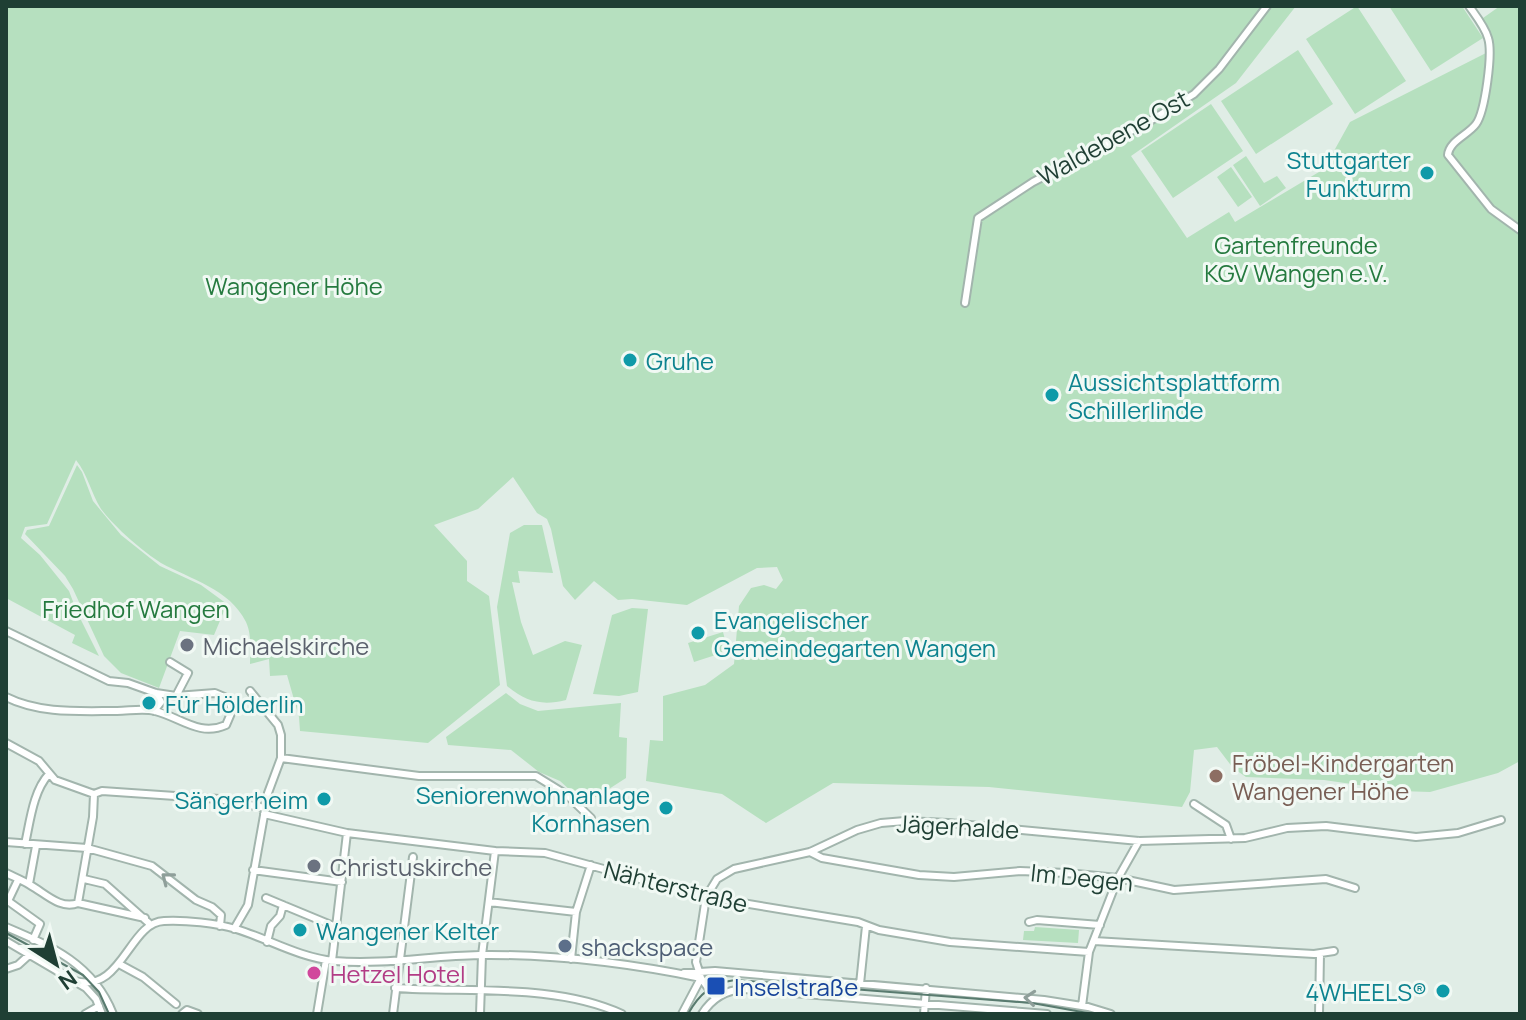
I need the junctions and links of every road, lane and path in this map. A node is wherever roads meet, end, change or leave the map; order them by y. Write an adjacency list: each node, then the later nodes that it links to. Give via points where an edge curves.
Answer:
1 (1267, 6): 4 (street, Waldebene Ost, via 1194,94 978,218)
2 (1469, 6): 3 (street, via 1490,47 1479,119 1448,155 1491,209)
3 (1520, 230)
4 (965, 303)
5 (6, 631): 8 (street, via 96,676)
6 (170, 662): 9 (street, via 188,673)
7 (250, 691): 13 (street, via 278,725)
8 (156, 693): 9 (street); 11 (street, via 161,702)
9 (176, 696): 11 (street, via 225,696 230,719 202,730)
10 (6, 697): 11 (street, via 53,710)
11 (154, 711)
12 (6, 743): 14 (street, via 39,761)
13 (281, 758): 17 (street); 18 (street, via 419,776 536,776)
14 (49, 774): 15 (street); 24 (street, via 32,810)
15 (94, 794): 17 (street, Nähterstraße, via 194,797); 26 (street)
16 (1194, 804): 21 (street, via 1226,825)
17 (264, 811): 20 (street, Nähterstraße); 31 (street)
18 (591, 818)
19 (1501, 820): 21 (street, Jägerhalde, via 1458,833 1416,837 1326,826)
20 (347, 833): 27 (street, Nähterstraße); 36 (street)
21 (1231, 839): 22 (street, Jägerhalde)
22 (1139, 841): 28 (street, Jägerhalde, via 905,821 857,830); 33 (street)
23 (6, 842): 24 (street)
24 (25, 844): 25 (street)
25 (36, 846): 26 (street); 37 (street)
26 (87, 848): 34 (street); 49 (street, one-way to 26, via 218,910 152,866)
27 (495, 851): 30 (street, Nähterstraße, via 545,853); 41 (street)
28 (810, 852): 33 (street, Im Degen, via 919,875 1020,871); 39 (street, Jägerhalde, via 734,869 717,879)
29 (413, 857): 65 (street)
30 (591, 865): 39 (street, Nähterstraße); 44 (street)
31 (253, 870): 36 (street); 53 (street, via 248,905)
32 (6, 873): 35 (street)
33 (1118, 878): 38 (street, Im Degen, via 1174,890 1326,879); 48 (street)
34 (84, 879): 42 (street); 45 (street, via 105,884)
35 (18, 880): 37 (street); 54 (street, via 8,901 40,924)
36 (342, 882): 52 (street)
37 (29, 884): 42 (street, via 52,900)
38 (1355, 888)
39 (706, 897): 50 (street, Nähterstraße); 68 (street, via 698,944)
40 (266, 898): 43 (street)
41 (489, 902): 44 (street); 62 (street)
42 (78, 903): 45 (street)
43 (283, 905): 52 (street); 57 (street)
44 (576, 912): 63 (street)
45 (145, 918): 47 (street)
46 (1029, 922): 48 (street)
47 (151, 925): 49 (street, via 164,921); 66 (street)
48 (1100, 925): 56 (street)
49 (220, 926): 53 (street)
50 (866, 926): 59 (street, Nähterstraße, via 950,942); 71 (street)
51 (6, 927): 54 (street)
52 (336, 927): 64 (street)
53 (234, 929): 57 (street)
54 (33, 940): 70 (street)
55 (6, 941): 61 (street)
56 (1094, 941): 59 (street); 60 (street)
57 (267, 942): 64 (street)
58 (1334, 951): 60 (street)
59 (1089, 952): 80 (street)
60 (1320, 954): 95 (street)
61 (29, 955): 67 (street); 69 (street)
62 (482, 955): 63 (street); 65 (street); 74 (street)
63 (571, 959): 68 (street)
64 (329, 960): 65 (street); 86 (street)
65 (398, 962): 72 (street)
66 (119, 964): 70 (street); 78 (street)
67 (6, 969)
68 (700, 974): 71 (street); 76 (street); 90 (street)
69 (75, 981): 70 (street); 75 (street)
70 (96, 981): 75 (street); 84 (street)
71 (860, 984): 73 (street)
72 (395, 988): 74 (street); 87 (street)
73 (926, 988): 77 (street); 80 (street, one-way to 73)
74 (480, 990): 88 (street); 89 (street, via 590,1001)
75 (92, 994): 79 (street)
76 (715, 998): 77 (street, via 744,989); 91 (street)
77 (925, 1003): 92 (street); 93 (street)
78 (176, 1004)
79 (99, 1006): 82 (street); 83 (street)
80 (1082, 1006): 94 (street)
81 (183, 1013): 85 (street)
82 (85, 1014)
83 (102, 1014)
84 (113, 1014)
85 (198, 1014)
86 (317, 1014)
87 (393, 1014)
88 (480, 1014)
89 (622, 1014)
90 (682, 1014)
91 (702, 1014)
92 (924, 1014)
93 (1047, 1014)
94 (1111, 1014)
95 (1319, 1014)

